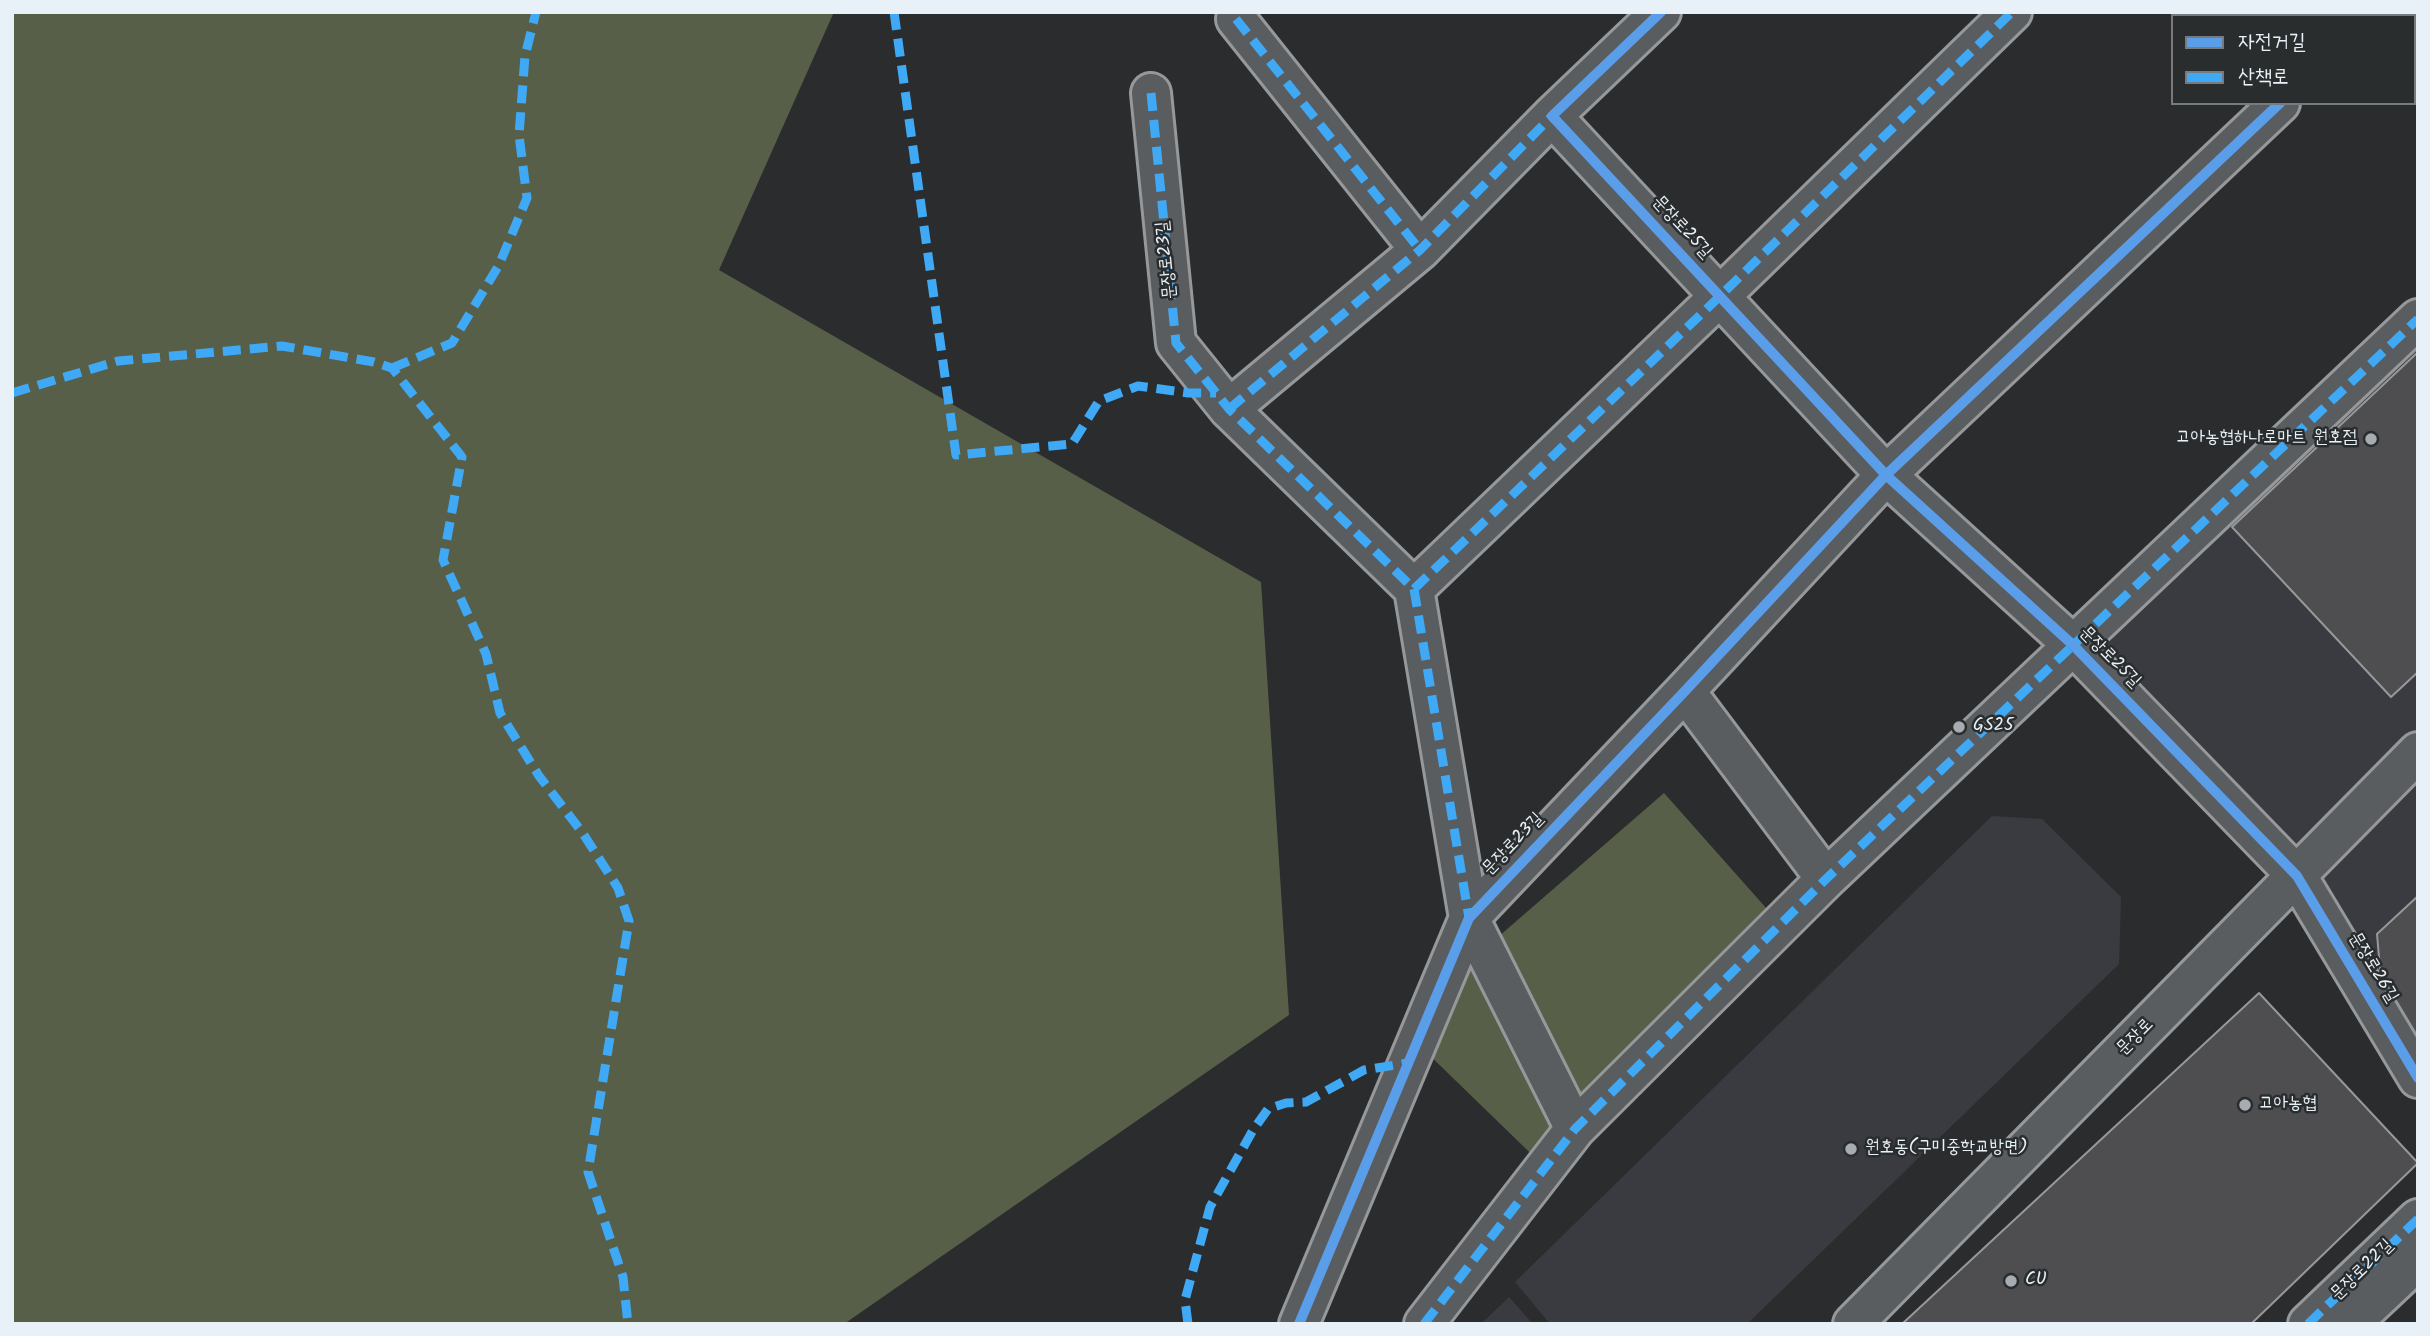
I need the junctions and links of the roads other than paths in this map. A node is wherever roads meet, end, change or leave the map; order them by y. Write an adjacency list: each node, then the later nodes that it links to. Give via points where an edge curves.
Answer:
1 (1661, 12): 6 (street)
2 (2012, 12): 8 (street)
3 (1236, 19): 7 (street)
4 (1151, 93): 10 (street, 문장로23길, via 1176,343)
5 (2278, 105): 11 (street)
6 (1552, 116): 7 (street); 8 (street, 문장로25길)
7 (1420, 250): 10 (street)
8 (1720, 296): 11 (street, 문장로25길); 12 (street)
9 (2418, 319): 13 (street, 문장로25길)
10 (1229, 409): 12 (street, 문장로23길)
11 (1886, 475): 13 (street, 문장로25길); 14 (street, 문장로23길)
12 (1414, 589): 18 (street, 문장로23길)
13 (2073, 645): 16 (street, 문장로25길); 17 (street)
14 (1685, 691): 17 (street); 18 (street, 문장로23길)
15 (2418, 752): 16 (street, 문장로)
16 (2297, 876): 19 (street, 문장로26길); 25 (street, 문장로)
17 (1826, 879): 20 (street)
18 (1469, 918): 20 (street); 23 (street, 문장로23길)
19 (2418, 1078)
20 (1575, 1129): 24 (street)
21 (2418, 1219): 26 (street, 문장로22길)
22 (2418, 1260): 27 (street)
23 (1298, 1324)
24 (1424, 1324)
25 (1853, 1324)
26 (2308, 1324)
27 (2350, 1324)

